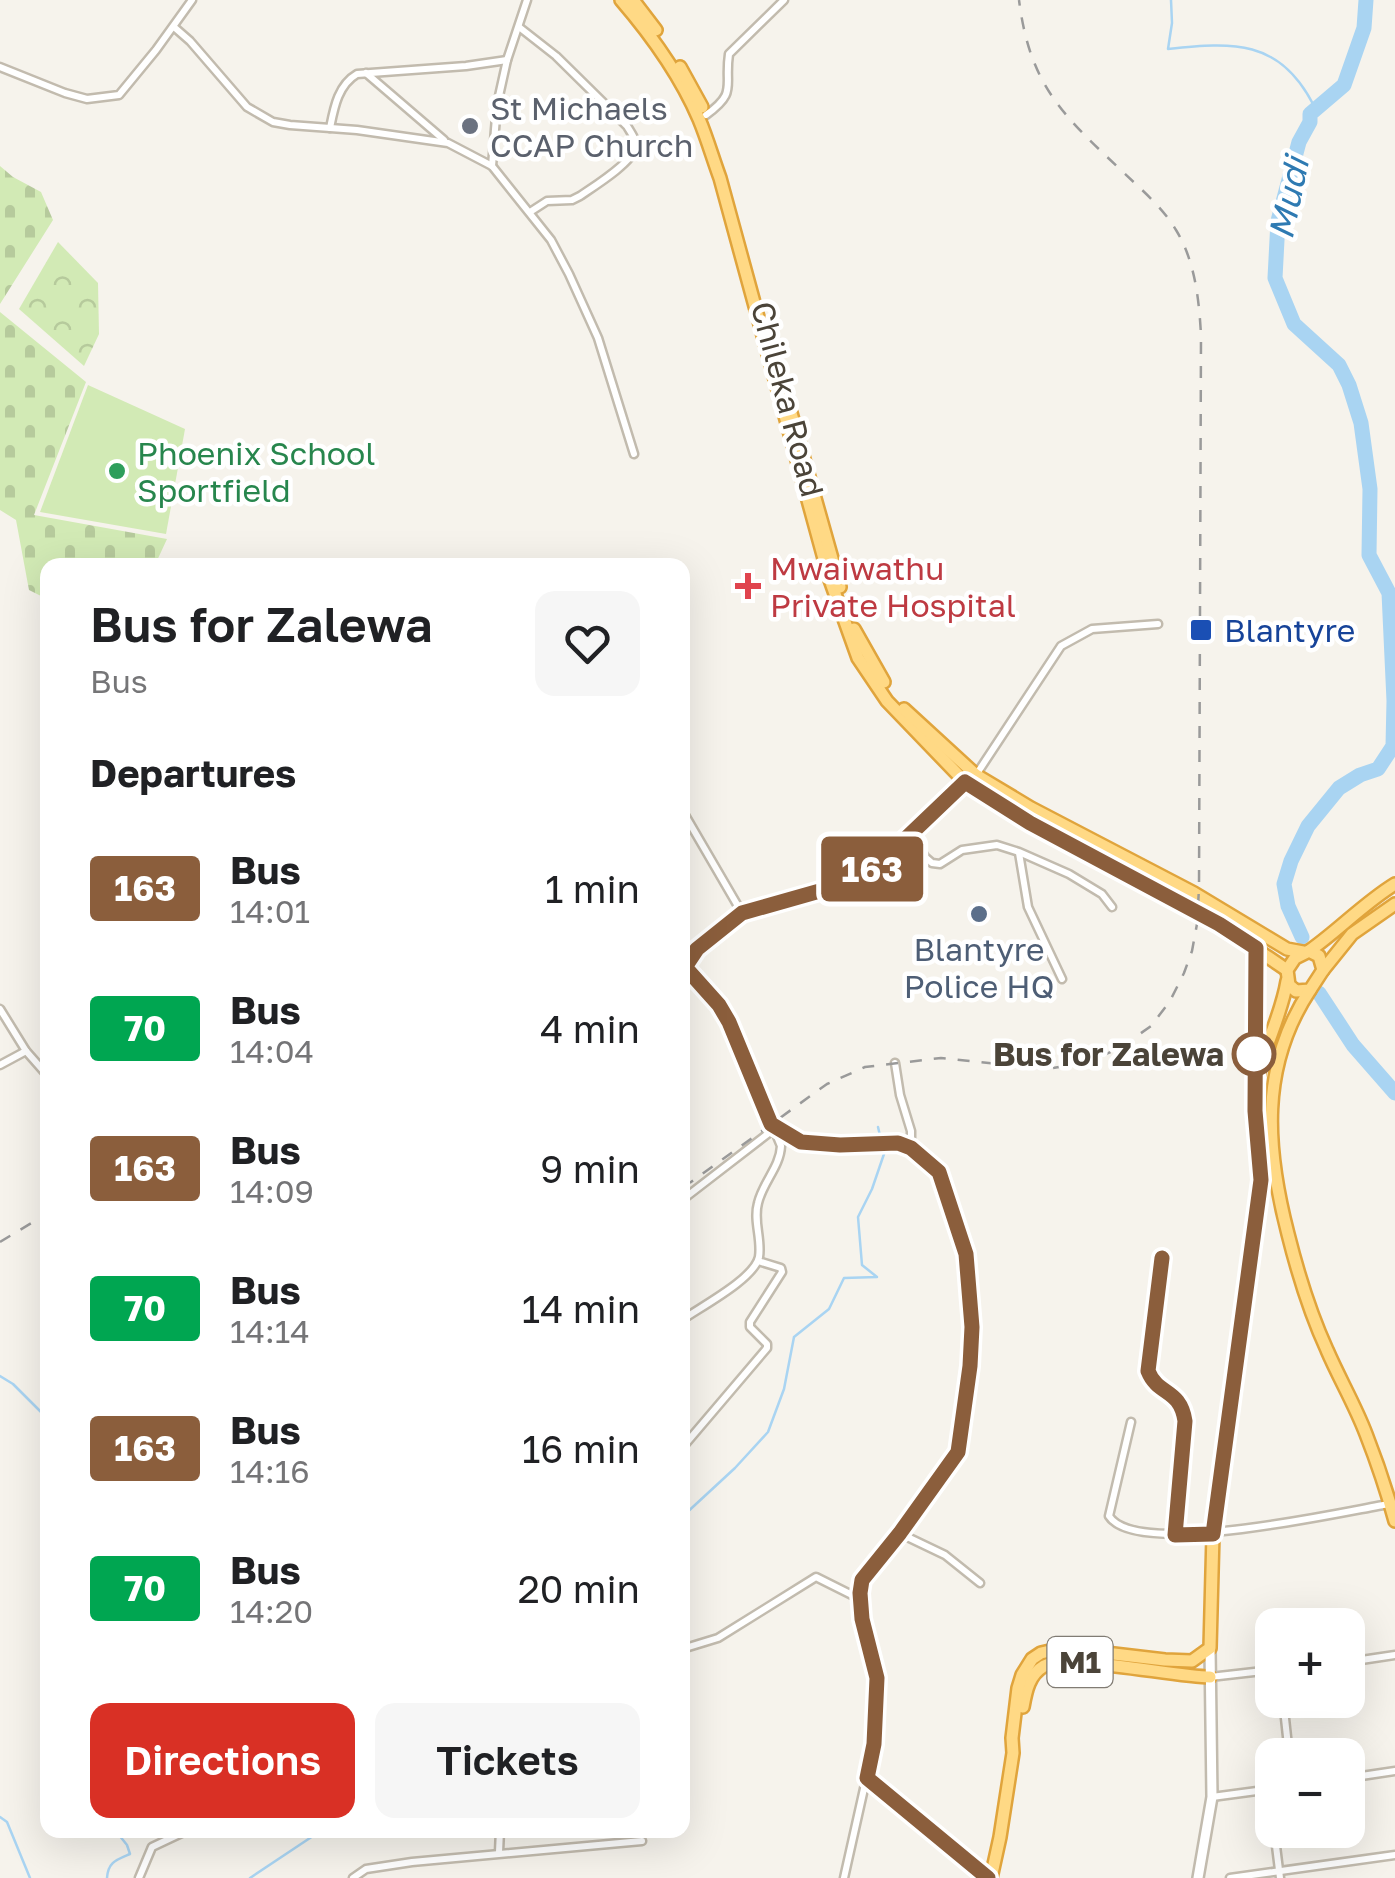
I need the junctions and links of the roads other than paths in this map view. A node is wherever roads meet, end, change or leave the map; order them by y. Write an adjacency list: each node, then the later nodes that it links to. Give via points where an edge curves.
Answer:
1 (192, 0): 6 (street)
2 (527, 0): 7 (street)
3 (621, 0): 18 (highway, via 671,66 699,118 858,658 887,701)
4 (633, 0): 11 (highway, Chileka Road)
5 (784, 0): 11 (street, via 729,54 725,98)
6 (174, 27): 9 (street, via 119,95 87,99); 12 (street, via 247,107 273,122)
7 (519, 27): 8 (street); 15 (street, via 627,126 636,147 580,196 546,201)
8 (507, 60): 10 (street); 14 (street)
9 (0, 67)
10 (366, 72): 12 (street, via 341,88); 13 (street)
11 (706, 115): 18 (highway, Chileka Road, via 857,637 895,700)
12 (330, 128): 13 (street)
13 (448, 143): 14 (street)
14 (492, 166): 15 (street)
15 (530, 212): 16 (street, via 551,240 598,338)
16 (634, 454)
17 (1158, 624): 18 (street, via 1092,629 1061,646)
18 (971, 778): 20 (street); 26 (highway, via 1030,823); 27 (highway, via 1286,948)
19 (690, 824): 25 (street)
20 (912, 834): 21 (street, via 932,863 996,845); 25 (street, via 855,881)
21 (1019, 852): 24 (street, via 1070,874); 32 (street, via 1028,907)
22 (1395, 884): 27 (highway)
23 (1395, 904): 29 (highway, via 1352,934)
24 (1112, 908)
25 (742, 913): 28 (street)
26 (1256, 948): 31 (highway); 39 (highway)
27 (1306, 951): 29 (highway, via 1320,956); 31 (highway)
28 (690, 960)
29 (1324, 970): 33 (highway)
30 (690, 975): 40 (street, via 729,1022)
31 (1287, 976): 33 (highway, via 1296,991); 39 (highway)
32 (1062, 979)
33 (1310, 990): 48 (highway, via 1274,1082 1275,1176 1300,1278)
34 (0, 1010): 35 (street)
35 (26, 1051): 37 (street); 38 (street)
36 (895, 1063): 41 (street)
37 (0, 1065)
38 (40, 1067)
39 (1255, 1093): 51 (highway, via 1261,1180)
40 (772, 1126): 41 (street, via 801,1142); 42 (street); 44 (street, via 780,1153 756,1208)
41 (911, 1148): 50 (street, via 939,1172 966,1254 971,1346 958,1452)
42 (690, 1193)
43 (1162, 1258): 52 (street, via 1148,1371 1183,1408)
44 (758, 1261): 45 (street, via 740,1282); 47 (street, via 782,1272 750,1322 767,1348)
45 (690, 1315)
46 (1131, 1422): 52 (street, via 1111,1522)
47 (690, 1439)
48 (1390, 1504): 49 (highway); 51 (street)
49 (1395, 1521)
50 (900, 1533): 53 (street, via 945,1555); 54 (street, via 862,1580)
51 (1213, 1534): 52 (street); 56 (highway)
52 (1175, 1535)
53 (980, 1583)
54 (861, 1599): 55 (street, via 816,1577 718,1638); 64 (street, via 877,1678)
55 (690, 1647)
56 (1210, 1648): 60 (street); 61 (highway, M1, via 1192,1661 1063,1648 1042,1653 1027,1665 1018,1688)
57 (1395, 1655): 58 (street)
58 (1365, 1659)
59 (1255, 1672): 60 (street)
60 (1210, 1677): 61 (highway, M1, via 1078,1662 1046,1665 1028,1684); 66 (street)
61 (1014, 1753): 77 (highway, M1)
62 (1395, 1772): 63 (street)
63 (1365, 1776)
64 (867, 1778): 76 (street); 77 (street)
65 (1255, 1791): 66 (street)
66 (1212, 1797): 78 (street)
67 (171, 1838): 74 (street, via 152,1847)
68 (500, 1838): 71 (street)
69 (642, 1842): 71 (street)
70 (1276, 1848): 73 (street)
71 (499, 1852): 75 (street, via 366,1869)
72 (1395, 1855): 73 (street)
73 (1279, 1875): 79 (street)
74 (139, 1878)
75 (353, 1878)
76 (844, 1878)
77 (990, 1878)
78 (1198, 1878)
79 (1230, 1878)

